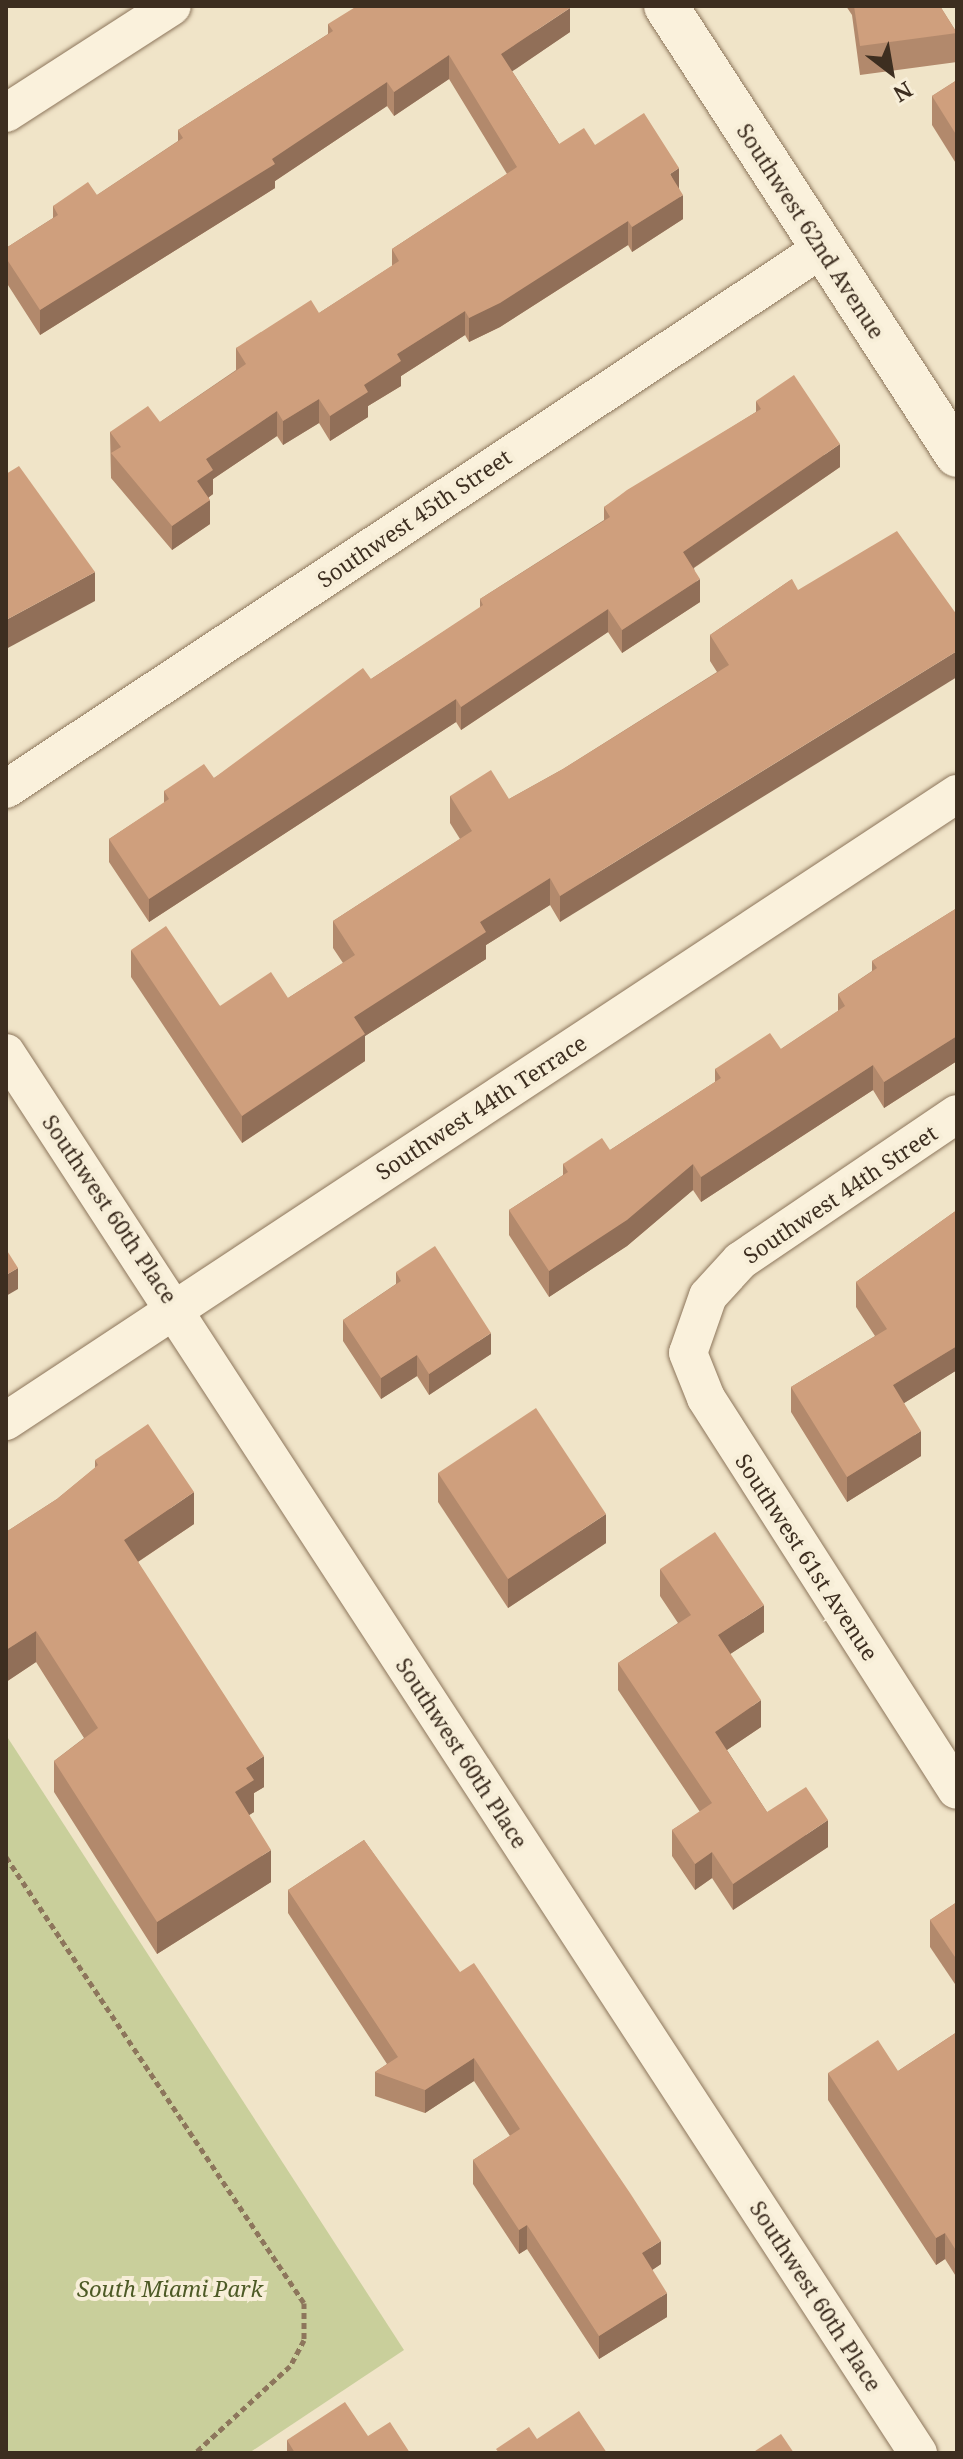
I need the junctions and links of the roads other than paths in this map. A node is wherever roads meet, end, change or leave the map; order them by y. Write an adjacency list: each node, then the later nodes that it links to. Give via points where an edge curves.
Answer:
1 (172, 6): 3 (street)
2 (666, 6): 4 (street, Southwest 62nd Avenue)
3 (6, 113)
4 (823, 248): 5 (street, Southwest 62nd Avenue); 6 (street, Southwest 45th Street)
5 (957, 455)
6 (6, 789)
7 (957, 794): 10 (street, Southwest 44th Terrace)
8 (6, 1053): 10 (street, Southwest 60th Place)
9 (957, 1114): 11 (street, Southwest 44th Street, via 762,1243 723,1278)
10 (175, 1308): 12 (street, Southwest 44th Terrace); 14 (street, Southwest 60th Place)
11 (698, 1315): 13 (street, Southwest 61st Avenue, via 688,1353 697,1384)
12 (6, 1421)
13 (957, 1790)
14 (918, 2453)

